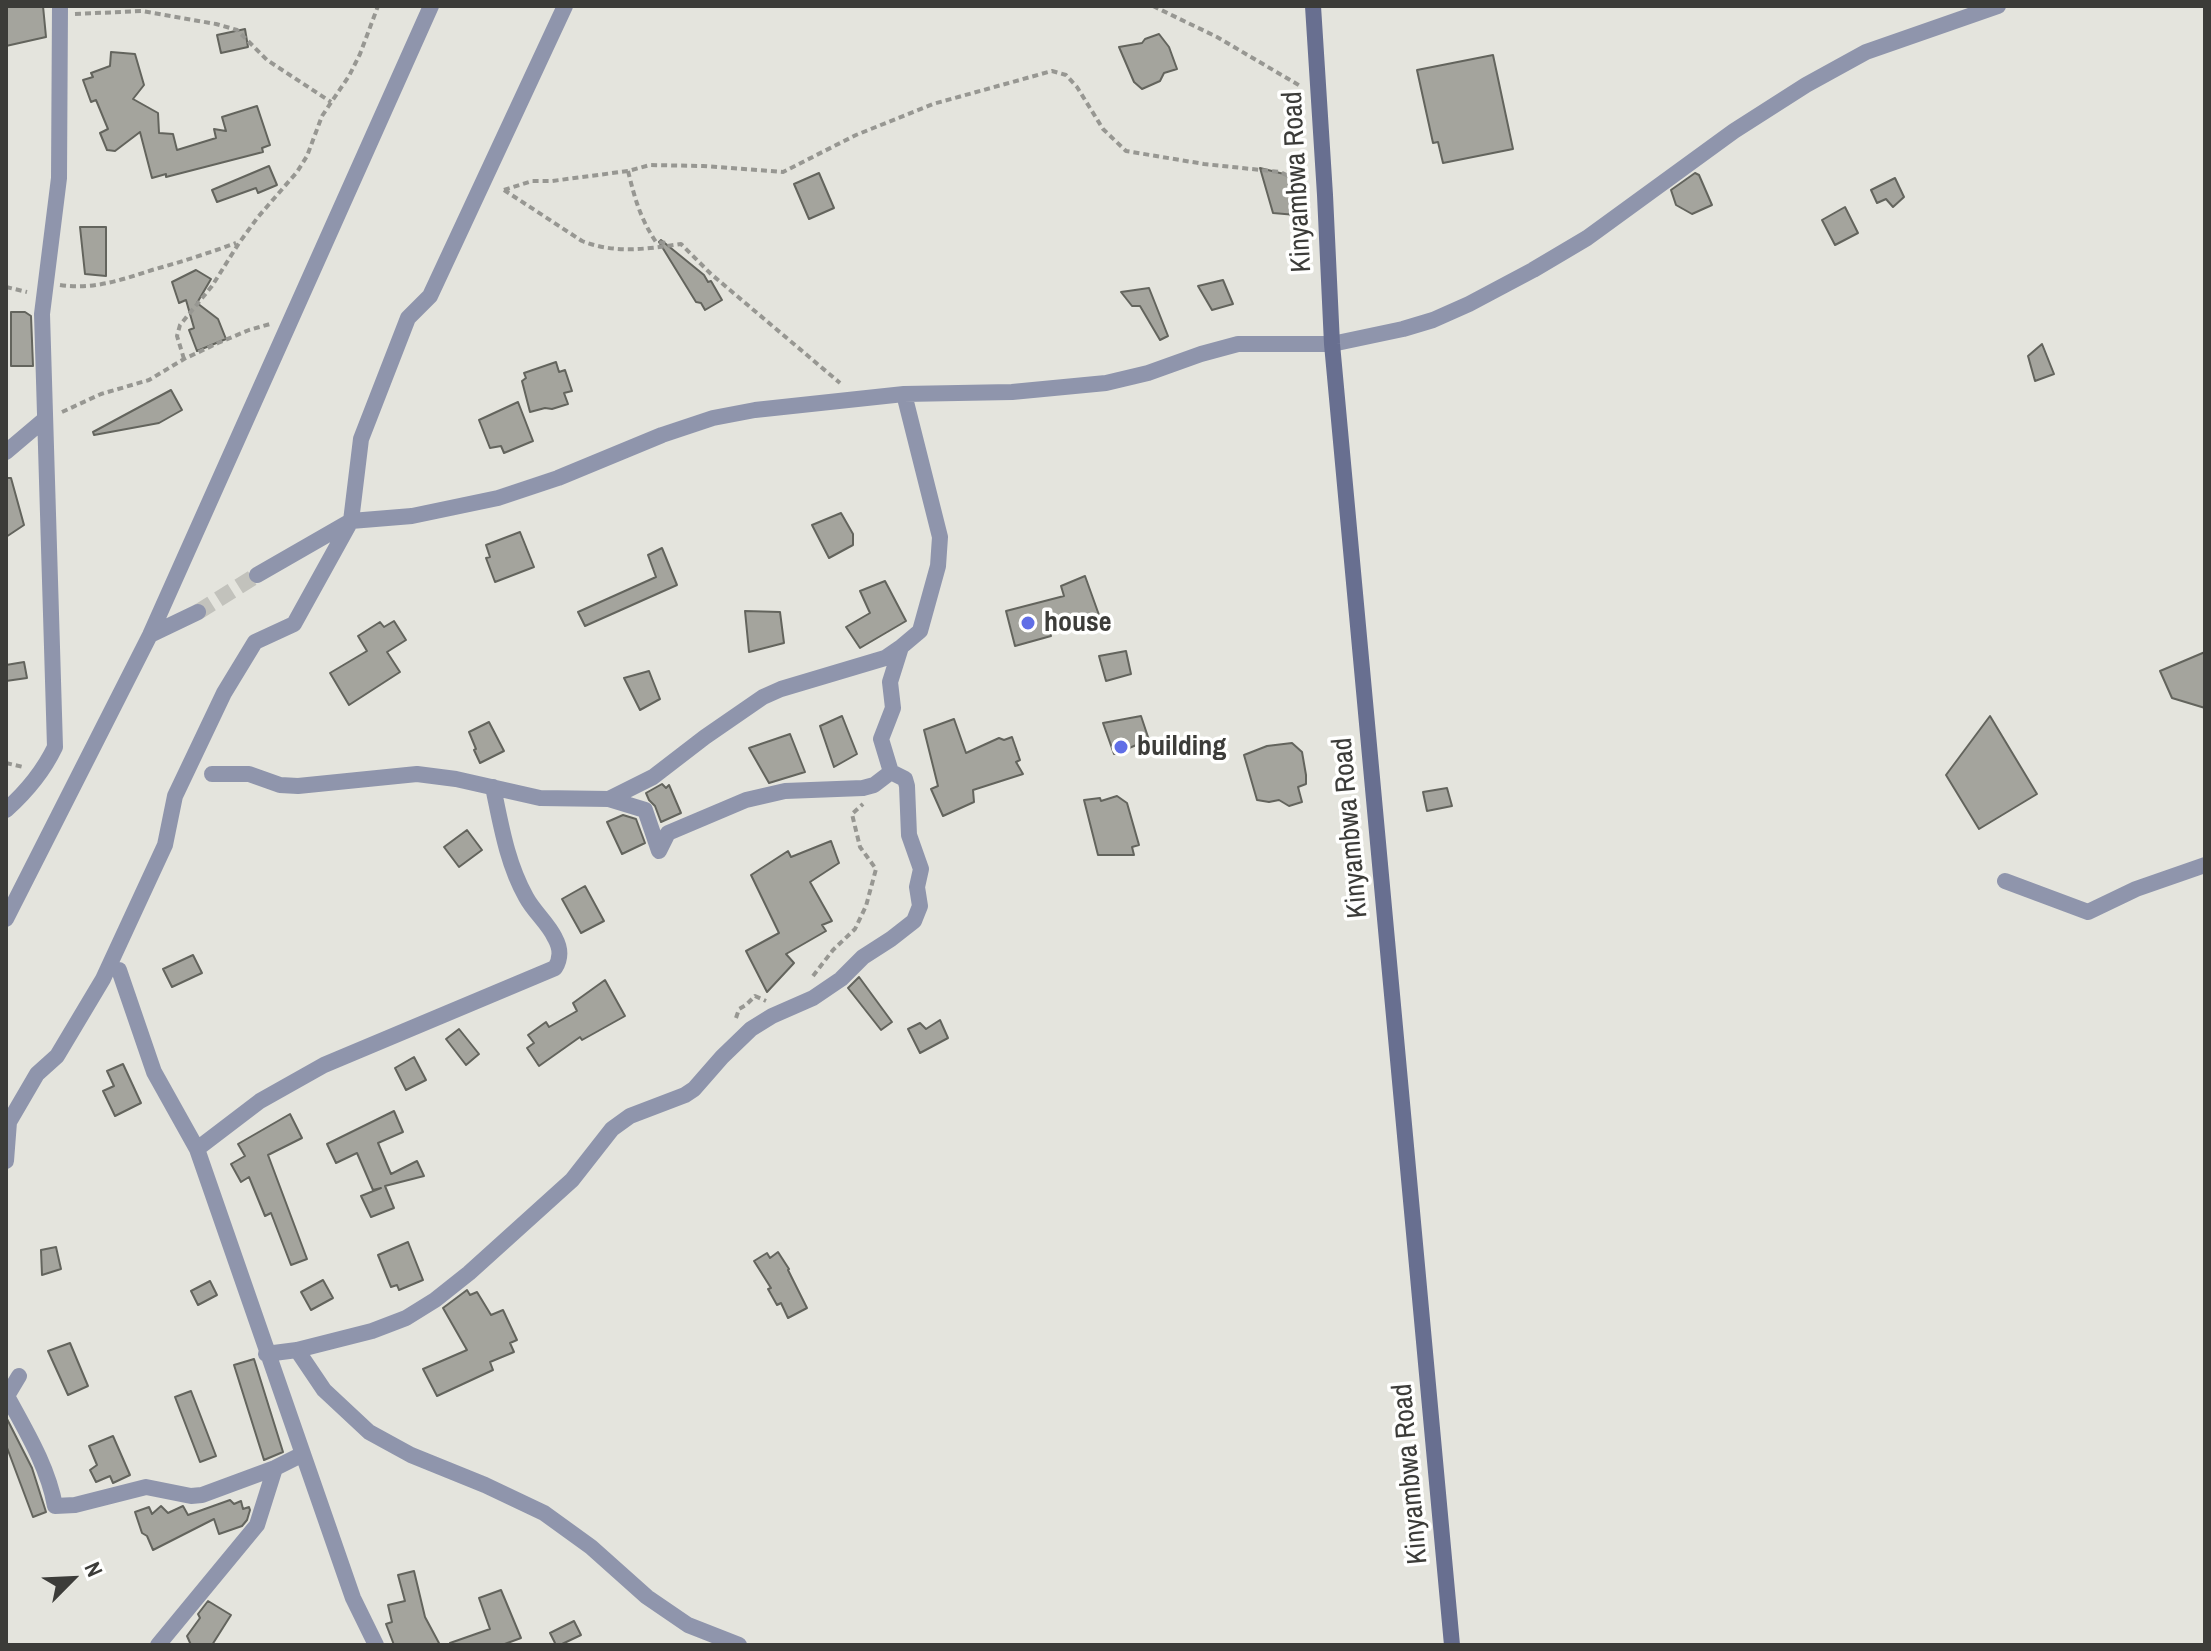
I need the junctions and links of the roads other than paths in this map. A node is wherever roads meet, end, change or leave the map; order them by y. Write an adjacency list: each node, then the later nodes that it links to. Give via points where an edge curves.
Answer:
1 (431, 6): 13 (street)
2 (565, 6): 10 (street, via 430,296 408,318 361,439)
3 (1313, 6): 6 (street, Kinyambwa Road)
4 (1998, 6): 6 (street, via 1842,65 1734,131 1587,238 1469,304 1418,325)
5 (60, 10): 8 (street, via 59,178 42,314)
6 (1332, 344): 7 (street, via 1238,344 1106,383); 34 (street, Kinyambwa Road)
7 (904, 394): 10 (street, via 713,418 498,498 412,516); 14 (street, via 940,537 938,566 920,631)
8 (45, 419): 9 (street); 19 (street, via 55,747)
9 (6, 452)
10 (351, 521): 11 (street); 25 (street, via 294,624 255,642 224,693 175,796 165,845 103,979 9,1122)
11 (257, 575)
12 (198, 612): 13 (street)
13 (150, 635): 22 (street)
14 (901, 647): 15 (street, via 890,682 893,708 881,739); 18 (street, via 885,658 763,697 653,777)
15 (891, 772): 18 (street, via 863,788 785,791 746,800 668,833 659,851 645,810); 26 (street, via 905,779 909,835 921,869 914,921 813,998 751,1029 694,1089 612,1129 572,1180 435,1300 372,1331)
16 (212, 774): 17 (street, via 249,774 298,786 417,774)
17 (493, 787): 18 (street, via 540,798); 24 (street, via 512,865 526,898 560,948 555,968 324,1065 260,1101)
18 (609, 799)
19 (6, 810)
20 (2205, 865): 21 (street, via 2088,912)
21 (2005, 881)
22 (6, 919)
23 (119, 970): 24 (street, via 154,1072)
24 (197, 1149): 27 (street)
25 (6, 1161)
26 (297, 1350): 27 (street); 33 (street, via 324,1390 369,1432 544,1513 688,1625)
27 (266, 1354): 29 (street)
28 (19, 1376): 30 (street, via 7,1396 36,1450 55,1506 146,1487 202,1495)
29 (303, 1454): 30 (street); 32 (street, via 353,1598)
30 (275, 1468): 31 (street, via 257,1525)
31 (158, 1645)
32 (376, 1645)
33 (739, 1645)
34 (1452, 1645)

